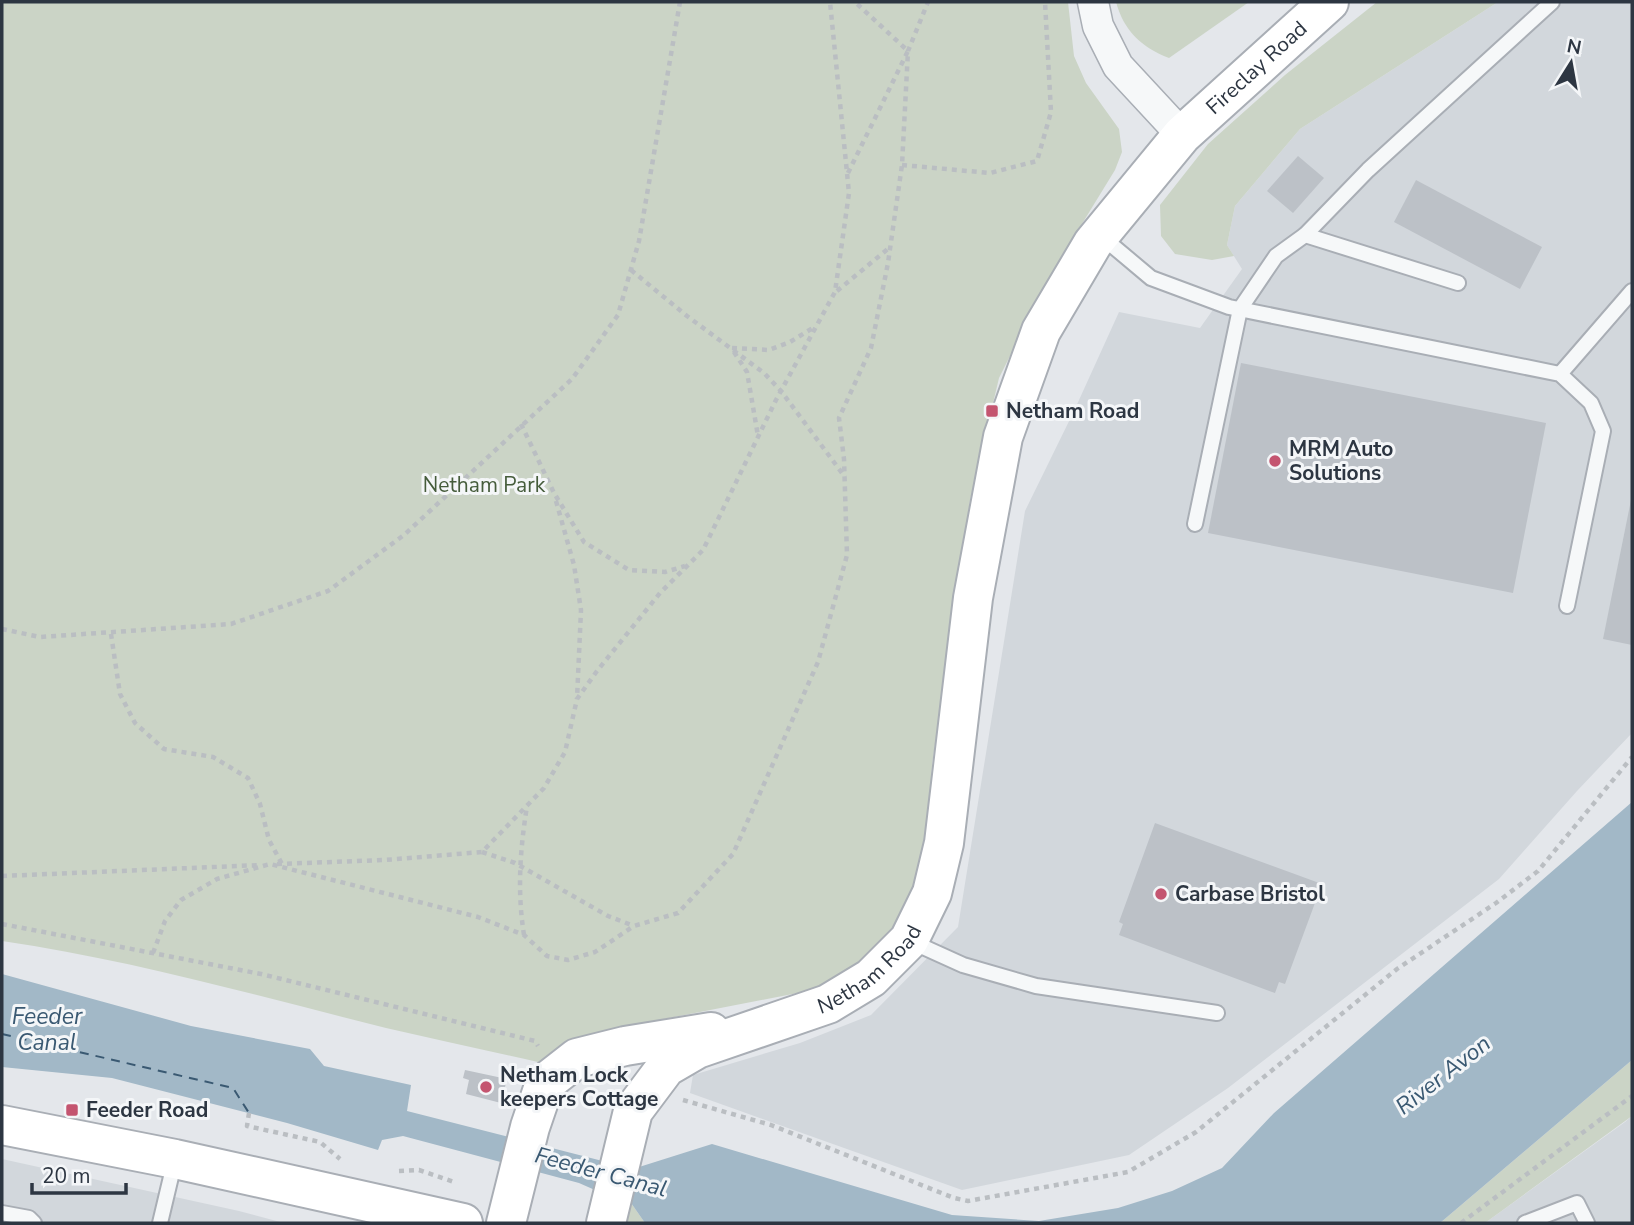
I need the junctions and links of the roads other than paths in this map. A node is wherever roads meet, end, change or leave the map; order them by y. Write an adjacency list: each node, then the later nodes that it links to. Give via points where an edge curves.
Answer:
1 (1093, 2): 4 (street, via 1098,26 1118,66)
2 (1329, 2): 4 (street, Fireclay Road)
3 (1552, 2): 5 (lane, via 1368,170)
4 (1182, 135): 6 (street, Netham Road)
5 (1305, 234): 7 (lane); 9 (lane, via 1276,256)
6 (1100, 235): 9 (lane, via 1151,278); 13 (street, Netham Road, via 1041,331 1003,437 972,598 944,843 932,893)
7 (1458, 283)
8 (1632, 290): 10 (lane)
9 (1240, 309): 10 (lane); 11 (lane)
10 (1560, 374): 12 (lane, via 1591,403 1603,432)
11 (1195, 524)
12 (1567, 606)
13 (909, 940): 14 (lane, via 962,965 1036,986); 15 (street, Netham Road, via 872,978 828,1004)
14 (1217, 1013)
15 (770, 1023): 18 (street, Netham Road, via 576,1058 545,1083); 20 (street, Netham Road, via 697,1049 666,1067 633,1111)
16 (2, 1125): 17 (street)
17 (175, 1159): 22 (lane); 23 (street)
18 (510, 1208)
19 (2, 1213): 21 (lane)
20 (606, 1222)
21 (34, 1223)
22 (160, 1223)
23 (463, 1223)
24 (1525, 1223): 25 (lane, via 1577,1203)
25 (1587, 1223)

